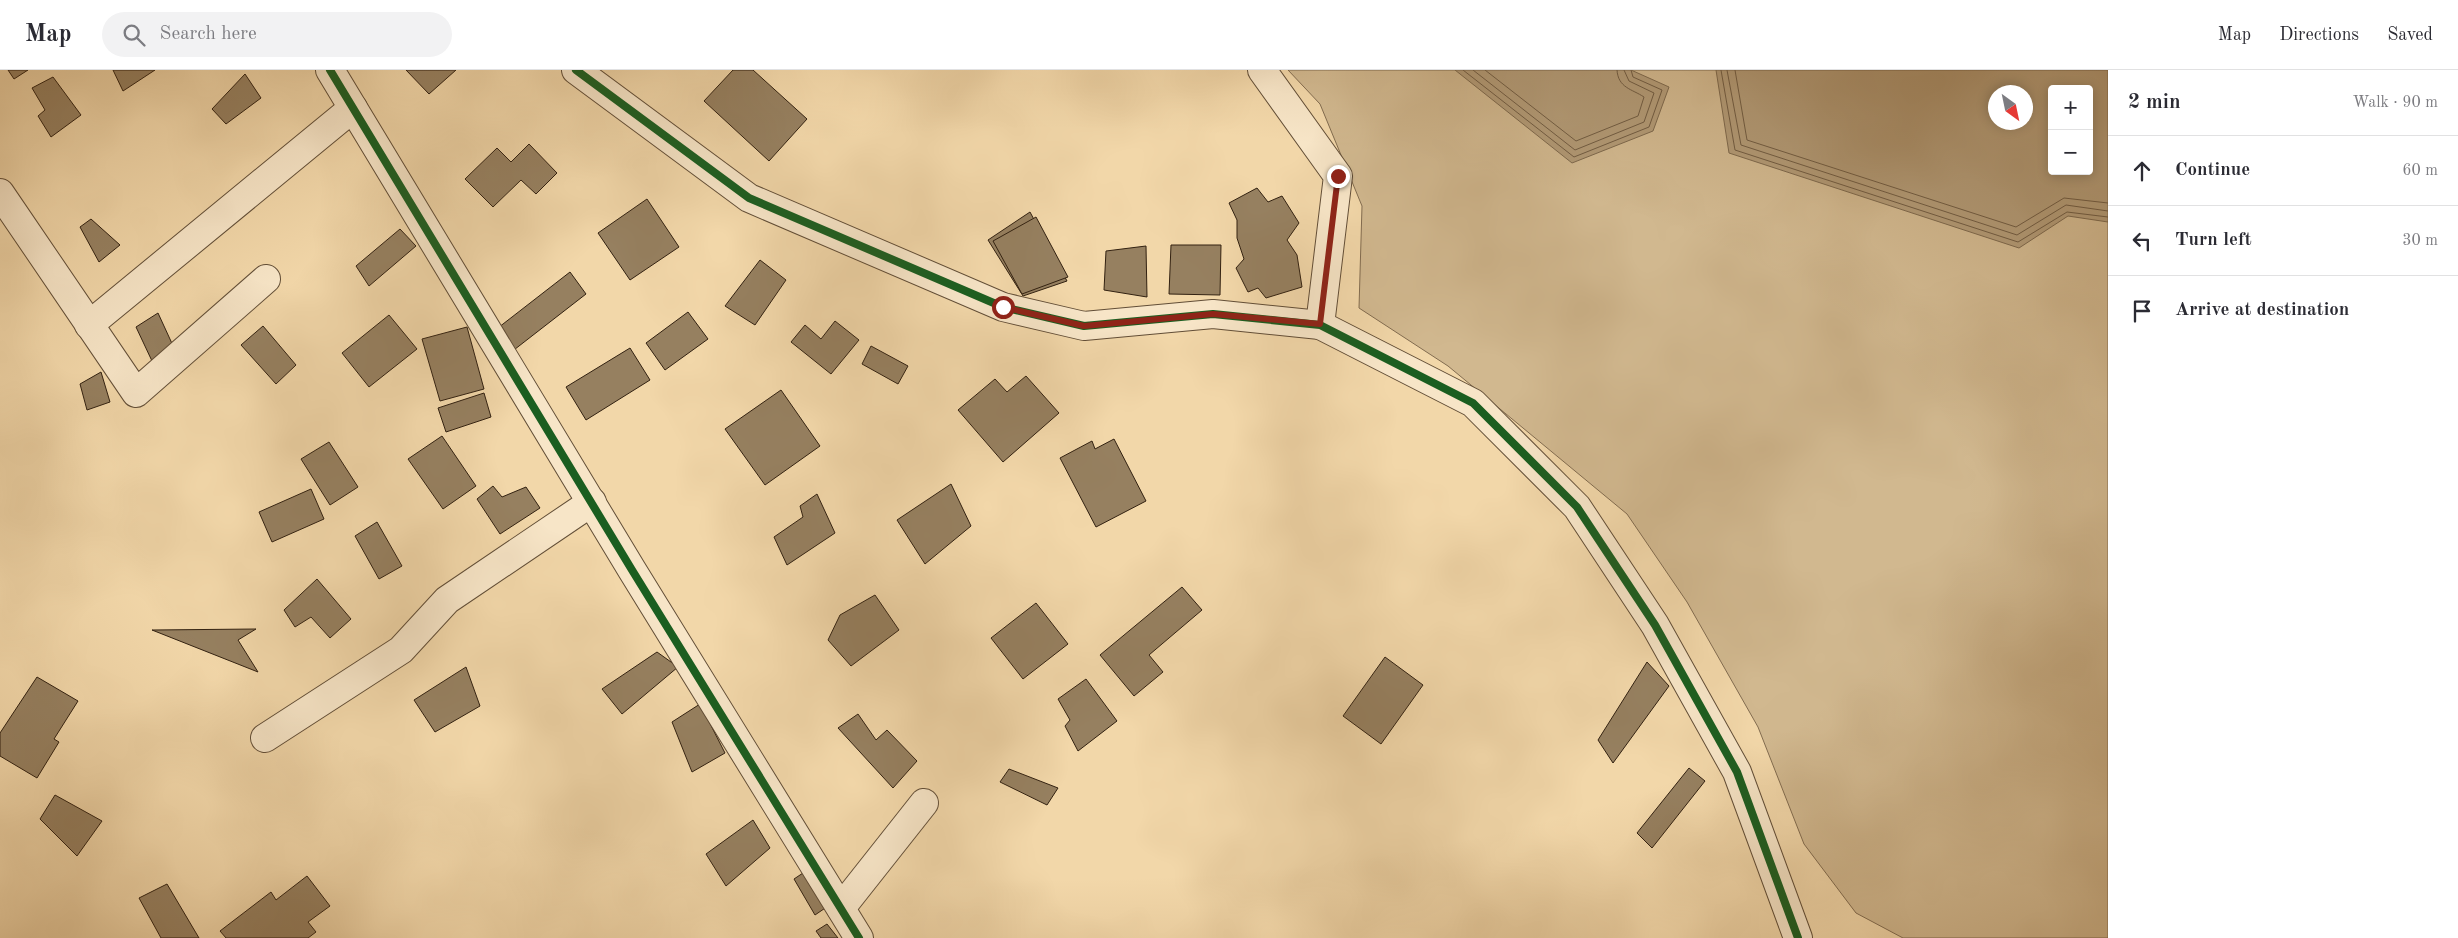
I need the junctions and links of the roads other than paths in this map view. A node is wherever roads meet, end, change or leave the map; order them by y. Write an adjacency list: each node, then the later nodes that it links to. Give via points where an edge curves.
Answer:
1 (330, 70): 4 (street)
2 (576, 70): 7 (street, via 749,198 1003,307 1084,326 1213,314)
3 (1262, 70): 7 (street, via 1338,176)
4 (353, 108): 8 (street); 9 (street)
5 (0, 193): 8 (street)
6 (266, 279): 8 (street, via 136,393)
7 (1320, 324): 14 (street, via 1472,402 1577,507 1655,625 1737,772)
8 (89, 326)
9 (592, 502): 10 (street, via 448,600 401,650); 12 (street)
10 (265, 738)
11 (924, 803): 12 (street)
12 (841, 908): 13 (street)
13 (859, 938)
14 (1798, 938)

